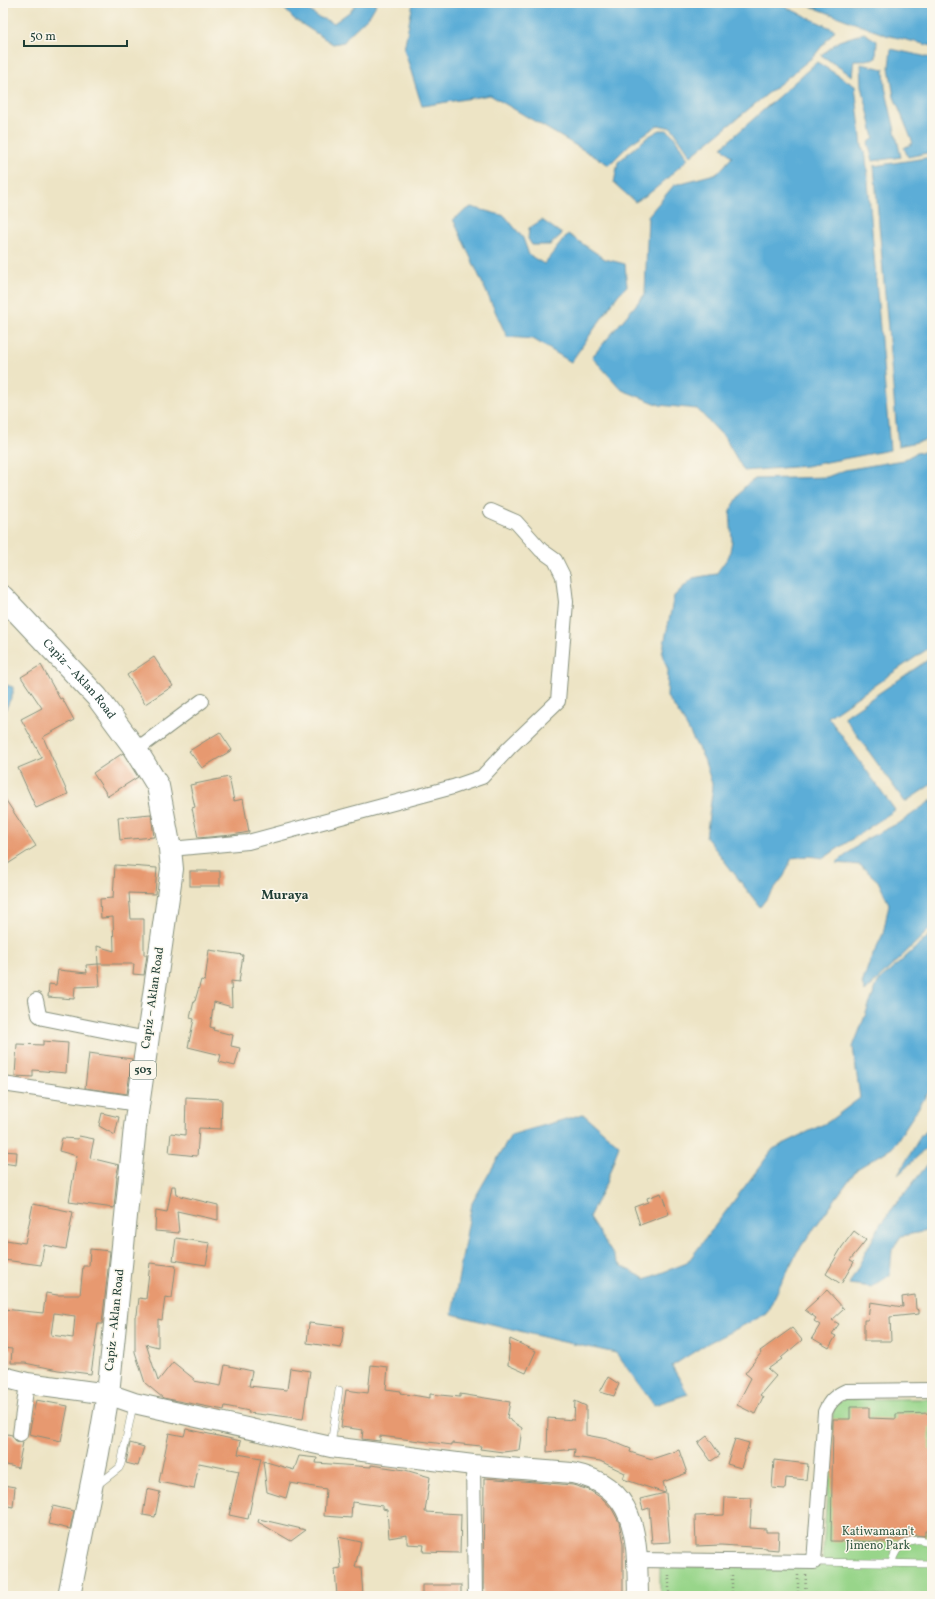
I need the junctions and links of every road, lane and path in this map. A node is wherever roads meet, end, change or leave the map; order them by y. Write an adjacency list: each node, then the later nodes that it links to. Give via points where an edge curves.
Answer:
1 (491, 511): 5 (street, via 516,522 541,550 555,560 563,576 566,602 558,702 482,777 248,842)
2 (3, 597): 4 (main road, Capiz – Aklan Road / 503, via 97,697)
3 (202, 701): 4 (street)
4 (136, 750): 5 (main road, Capiz – Aklan Road / 503, via 158,786)
5 (170, 849): 7 (main road, Capiz – Aklan Road / 503, via 172,868)
6 (36, 1000): 7 (street, via 39,1014 43,1018)
7 (147, 1039): 9 (main road, Capiz – Aklan Road / 503)
8 (3, 1084): 9 (street)
9 (138, 1104): 14 (main road, Capiz – Aklan Road / 503)
10 (3, 1377): 11 (main road)
11 (27, 1383): 14 (main road); 16 (street)
12 (339, 1390): 17 (lane)
13 (932, 1390): 25 (street, via 846,1391 829,1402 825,1412)
14 (108, 1394): 15 (main road); 19 (main road, Capiz – Aklan Road / 503)
15 (134, 1403): 17 (main road); 19 (lane, via 121,1464)
16 (20, 1434)
17 (331, 1447): 18 (main road)
18 (473, 1465): 21 (main road, via 572,1473 597,1481 616,1495 629,1515 634,1530); 28 (street)
19 (89, 1492): 27 (main road, Capiz – Aklan Road / 503)
20 (932, 1545): 23 (lane, via 918,1540 908,1542 899,1548)
21 (637, 1560): 22 (street); 29 (main road)
22 (732, 1561): 25 (street); 31 (path)
23 (892, 1563): 24 (lane); 25 (lane)
24 (932, 1564)
25 (806, 1566): 32 (path); 33 (path)
26 (669, 1572): 30 (path)
27 (69, 1596)
28 (475, 1596)
29 (638, 1596)
30 (669, 1596)
31 (732, 1596)
32 (798, 1596)
33 (806, 1596)

